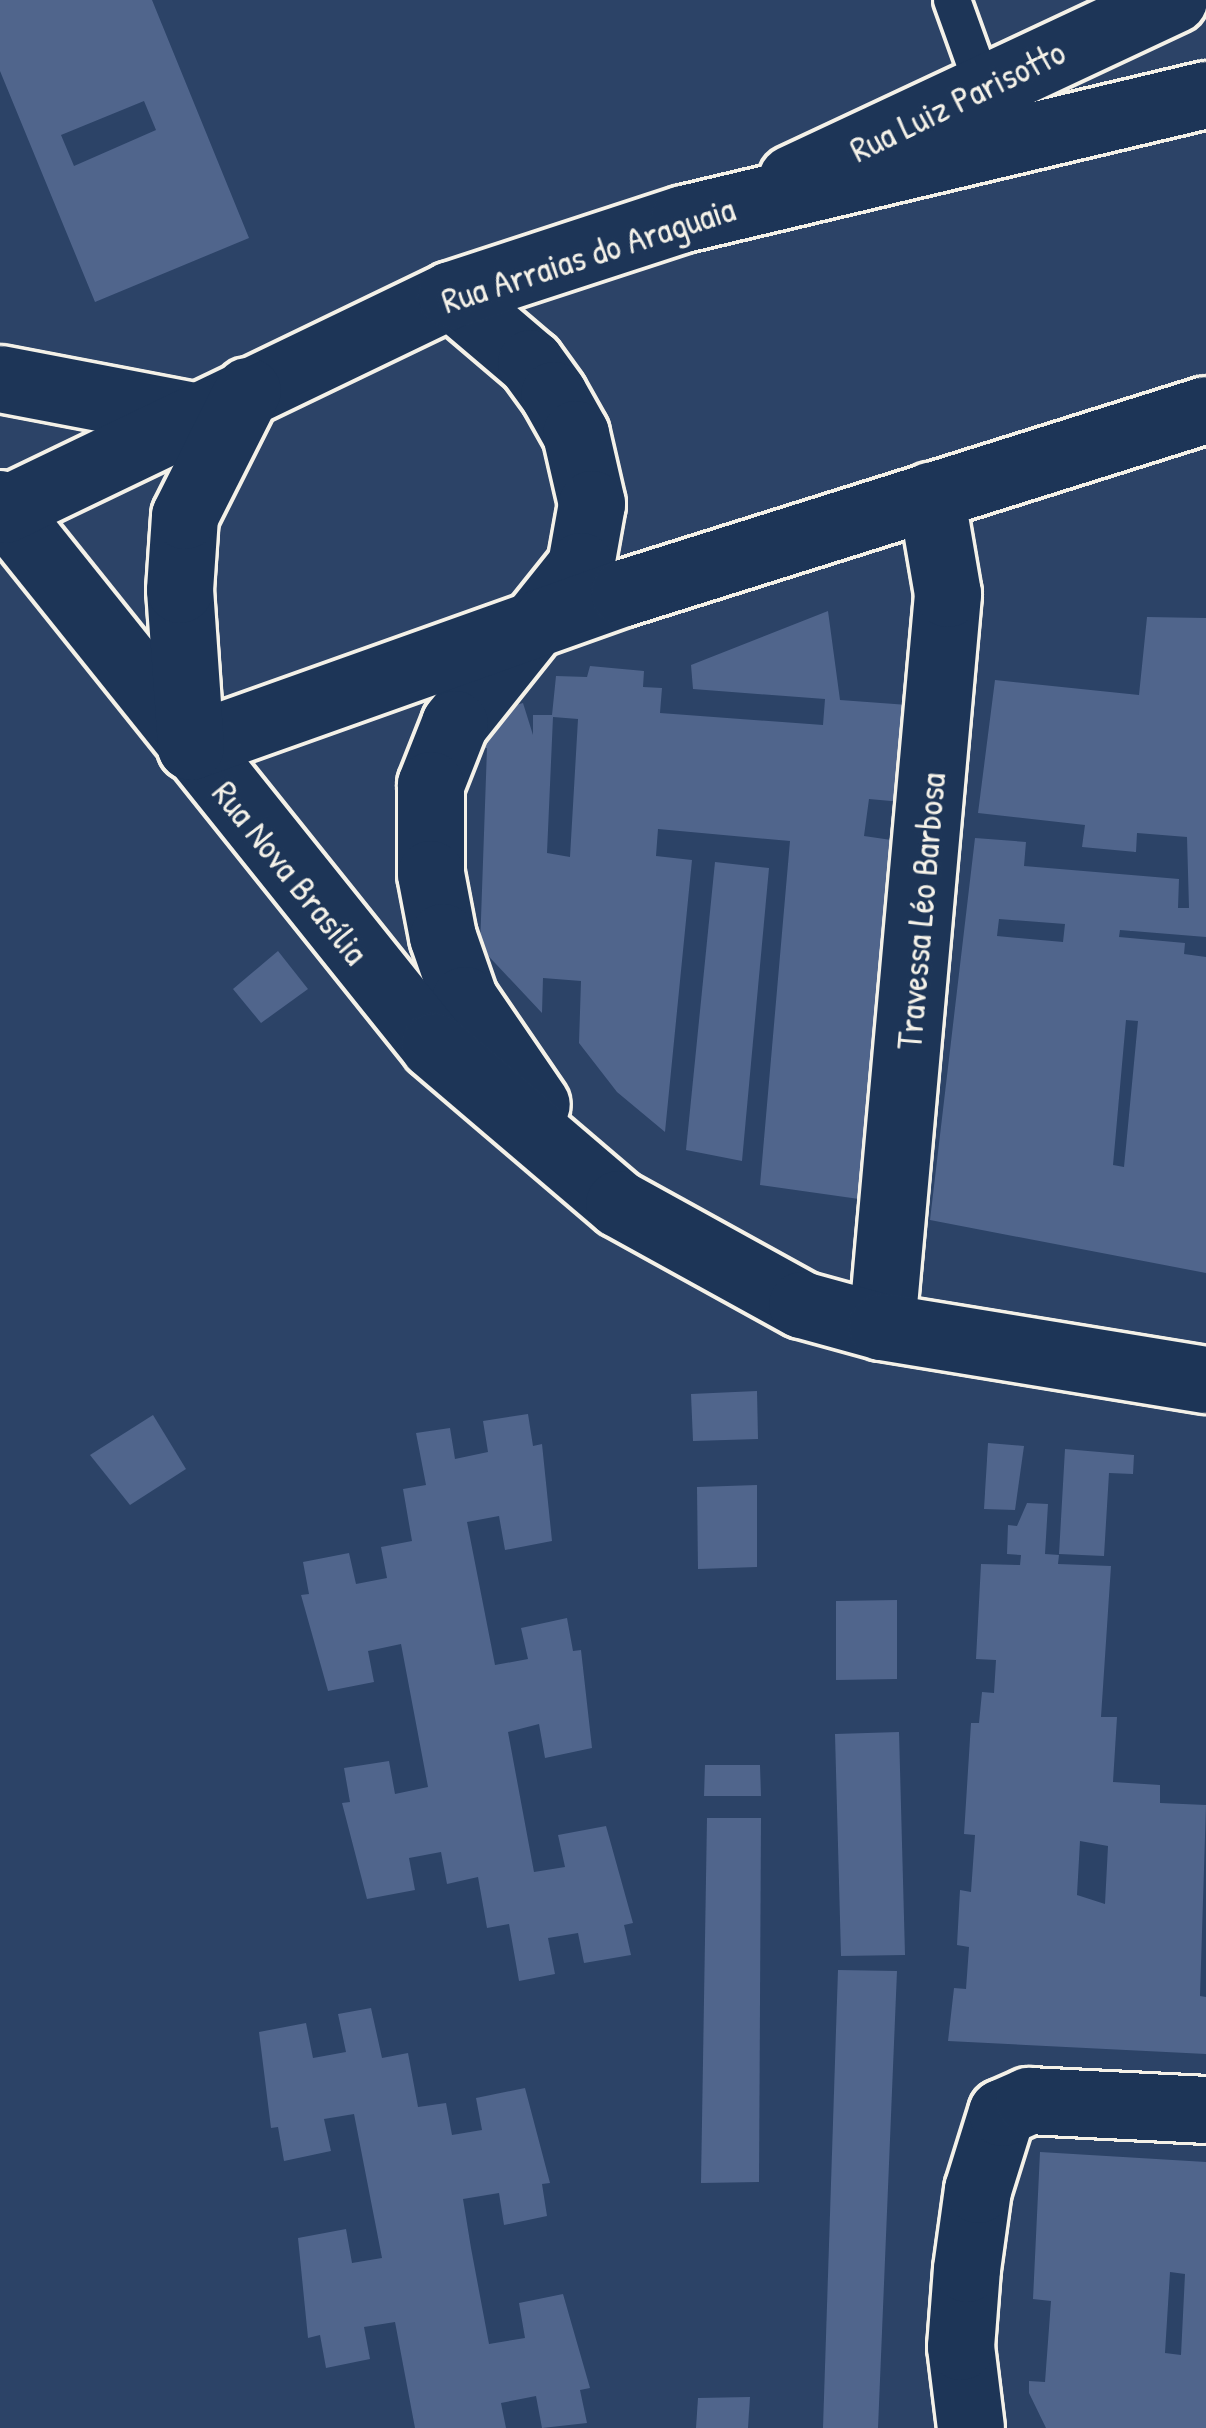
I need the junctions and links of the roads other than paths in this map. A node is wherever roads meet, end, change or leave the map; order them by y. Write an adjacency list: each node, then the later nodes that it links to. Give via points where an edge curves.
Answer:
1 (952, 0): 3 (lane)
2 (1174, 0): 3 (main road, Rua Luiz Parisotto)
3 (983, 86): 5 (main road, Rua Luiz Parisotto)
4 (1206, 95): 5 (main road, Rua Arraias do Araguaia)
5 (742, 204): 6 (main road, Rua Arraias do Araguaia)
6 (452, 295): 8 (main road, Rua Arraias do Araguaia); 12 (main road, Rua Nova Brasília, via 531,363 576,434 591,534 581,566)
7 (0, 379): 8 (main road)
8 (221, 403): 11 (main road, Rua Arraias do Araguaia); 13 (main road, via 185,515 180,590)
9 (1206, 410): 10 (main road)
10 (931, 495): 12 (main road); 15 (main road, Travessa Léo Barbosa, via 948,594)
11 (2, 509): 13 (main road, Rua Nova Brasília)
12 (533, 626): 13 (main road); 14 (main road, Rua Nova Brasília, via 455,724 431,785 431,874 465,1000 512,1075)
13 (191, 747): 14 (main road, Rua Nova Brasília, via 434,1046)
14 (619, 1204): 15 (main road, Rua Nova Brasília, via 802,1305)
15 (882, 1327): 16 (main road, Rua Nova Brasília)
16 (1206, 1380)
17 (1206, 2110): 18 (main road, via 1029,2101 1002,2113 978,2190 967,2270 961,2347)
18 (970, 2428)

